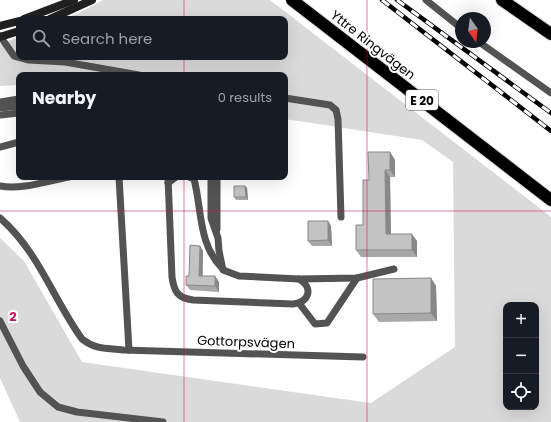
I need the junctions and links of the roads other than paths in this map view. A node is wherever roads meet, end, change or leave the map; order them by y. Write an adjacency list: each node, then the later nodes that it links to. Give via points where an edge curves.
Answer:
1 (74, 0): 6 (street)
2 (92, 0): 7 (street)
3 (292, 0): 35 (highway, Yttre Ringvägen / E 20)
4 (426, 0): 9 (lane)
5 (502, 0): 12 (highway)
6 (32, 16)
7 (57, 16)
8 (16, 22): 10 (street)
9 (455, 23)
10 (0, 26)
11 (16, 32): 13 (street)
12 (551, 34)
13 (0, 37): 15 (lane)
14 (487, 48): 18 (lane)
15 (16, 57)
16 (29, 60): 17 (lane, via 65,62)
17 (123, 72)
18 (551, 93)
19 (288, 98): 36 (lane, via 330,105 336,110)
20 (16, 100): 21 (lane)
21 (0, 102)
22 (16, 106): 23 (lane)
23 (0, 108)
24 (16, 113): 25 (lane)
25 (0, 115)
26 (16, 143): 27 (lane)
27 (1, 146)
28 (53, 180): 34 (lane, via 11,188)
29 (119, 180): 45 (lane)
30 (168, 180): 43 (lane, via 172,277 180,296 193,300)
31 (194, 180): 40 (lane, via 205,240)
32 (211, 180): 38 (lane, via 211,218)
33 (217, 180): 38 (lane)
34 (0, 186)
35 (551, 200)
36 (341, 217)
37 (0, 218): 45 (lane, Gottorpsvägen, via 31,252 82,339 97,348)
38 (218, 238): 40 (lane)
39 (394, 269): 41 (lane)
40 (223, 270): 42 (lane, via 238,276)
41 (357, 278): 42 (lane); 43 (lane, via 327,323 315,324)
42 (299, 279): 43 (lane, via 306,283 308,291 305,299)
43 (299, 303)
44 (0, 321): 47 (lane, via 40,392 58,407 77,412)
45 (128, 350): 46 (lane, Gottorpsvägen)
46 (363, 357)
47 (163, 422)

